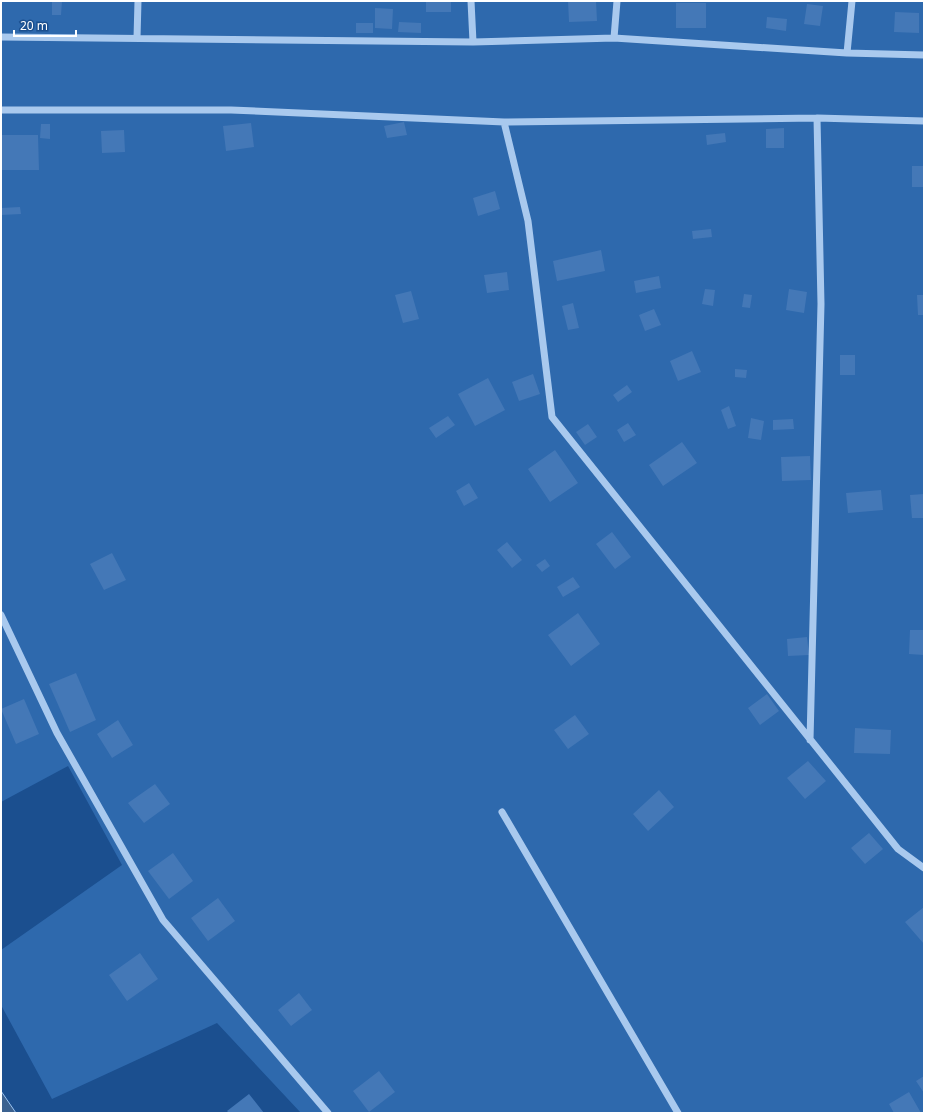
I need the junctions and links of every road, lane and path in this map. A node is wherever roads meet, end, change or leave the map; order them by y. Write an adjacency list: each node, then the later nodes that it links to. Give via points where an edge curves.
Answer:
1 (138, 1): 6 (street)
2 (471, 1): 8 (street)
3 (617, 1): 7 (street)
4 (852, 1): 9 (street)
5 (1, 36): 6 (street)
6 (137, 38): 8 (street)
7 (614, 38): 8 (street); 9 (street)
8 (473, 42)
9 (846, 53): 10 (street)
10 (924, 55)
11 (1, 110): 14 (street, via 231,110)
12 (816, 118): 13 (street); 14 (street); 16 (street, via 821,304)
13 (924, 121)
14 (504, 122): 16 (street, via 528,221 552,416)
15 (1, 615): 19 (street, via 57,733 164,920)
16 (810, 740): 18 (street, via 898,850)
17 (502, 812): 20 (street)
18 (924, 868)
19 (328, 1113)
20 (678, 1113)

